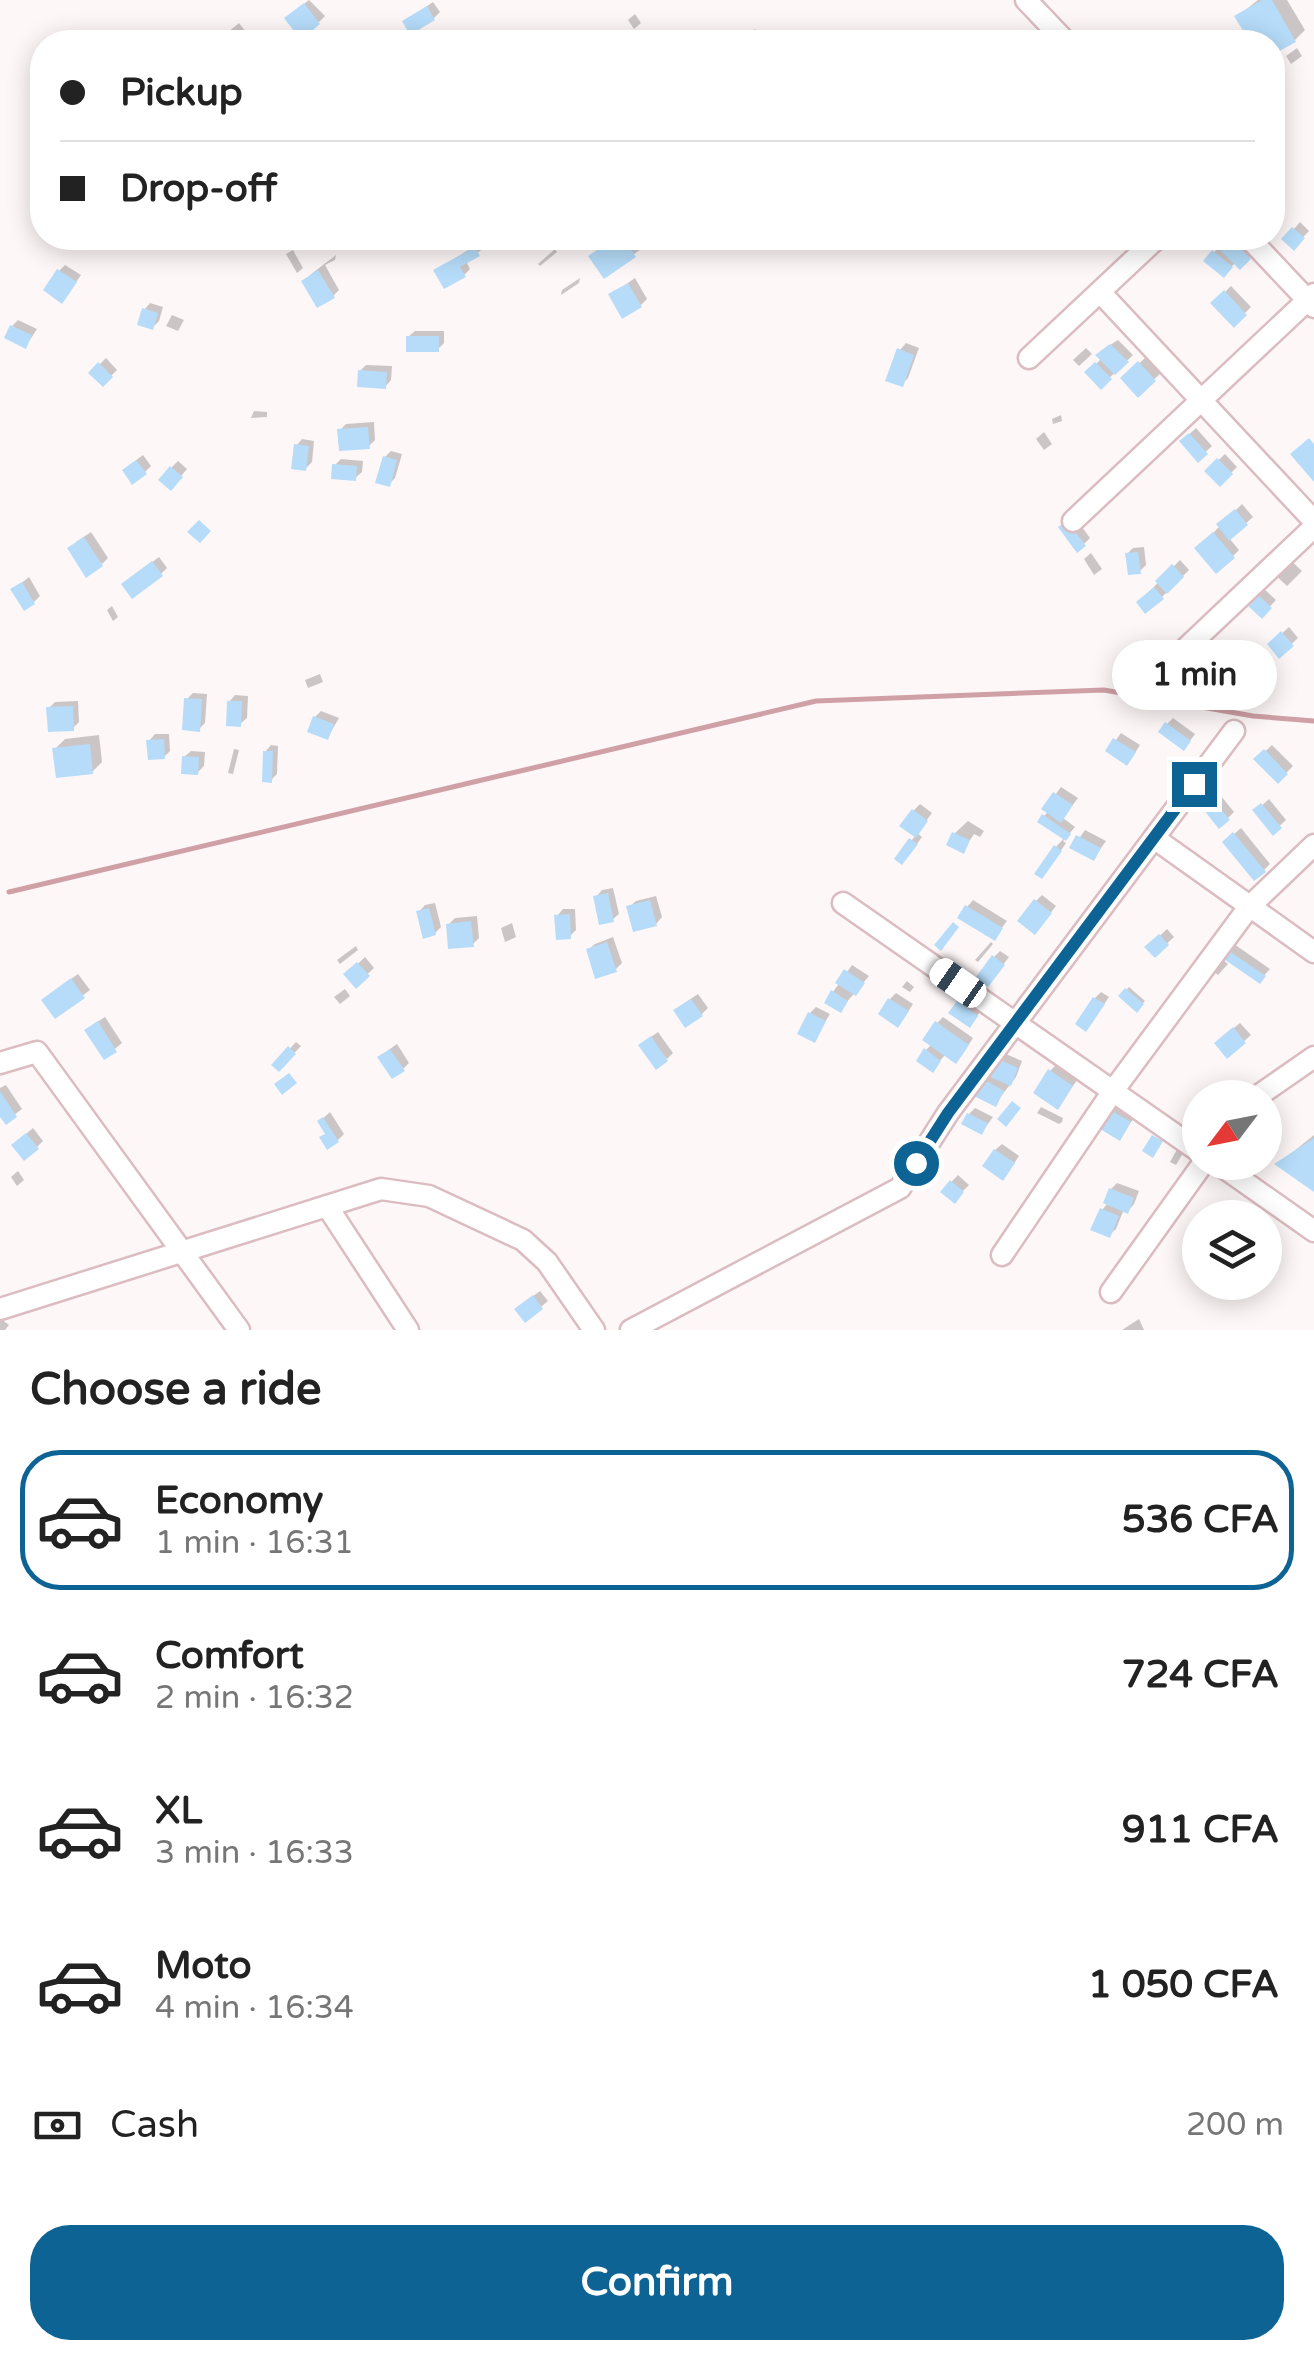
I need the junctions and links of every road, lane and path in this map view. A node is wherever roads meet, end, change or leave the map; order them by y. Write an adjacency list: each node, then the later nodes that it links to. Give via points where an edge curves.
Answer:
1 (1026, 0): 2 (street)
2 (1055, 30)
3 (1144, 250): 5 (street)
4 (1261, 250): 6 (street)
5 (1100, 292): 7 (street); 8 (street)
6 (1312, 300): 8 (street)
7 (1029, 358)
8 (1201, 400): 9 (street); 10 (street)
9 (1073, 521)
10 (1314, 524): 11 (street)
11 (1164, 669)
12 (1234, 731): 13 (street)
13 (1154, 838): 16 (street); 18 (street)
14 (1314, 845): 16 (street)
15 (843, 903): 18 (street)
16 (1249, 907): 17 (street); 22 (street)
17 (1314, 952)
18 (1016, 1023): 22 (street); 35 (street, via 900,1188)
19 (1314, 1057): 21 (street)
20 (0, 1064): 28 (street, via 37,1052)
21 (1281, 1080)
22 (1113, 1091): 23 (street); 29 (street)
23 (1182, 1139)
24 (1191, 1180): 30 (street)
25 (1242, 1180): 27 (street)
26 (327, 1206): 28 (street); 33 (street); 34 (street, via 381,1188 429,1196 523,1240 547,1262)
27 (1314, 1231)
28 (183, 1251): 31 (street); 32 (street)
29 (1002, 1255)
30 (1111, 1292)
31 (0, 1309)
32 (238, 1330)
33 (408, 1330)
34 (594, 1330)
35 (631, 1330)

